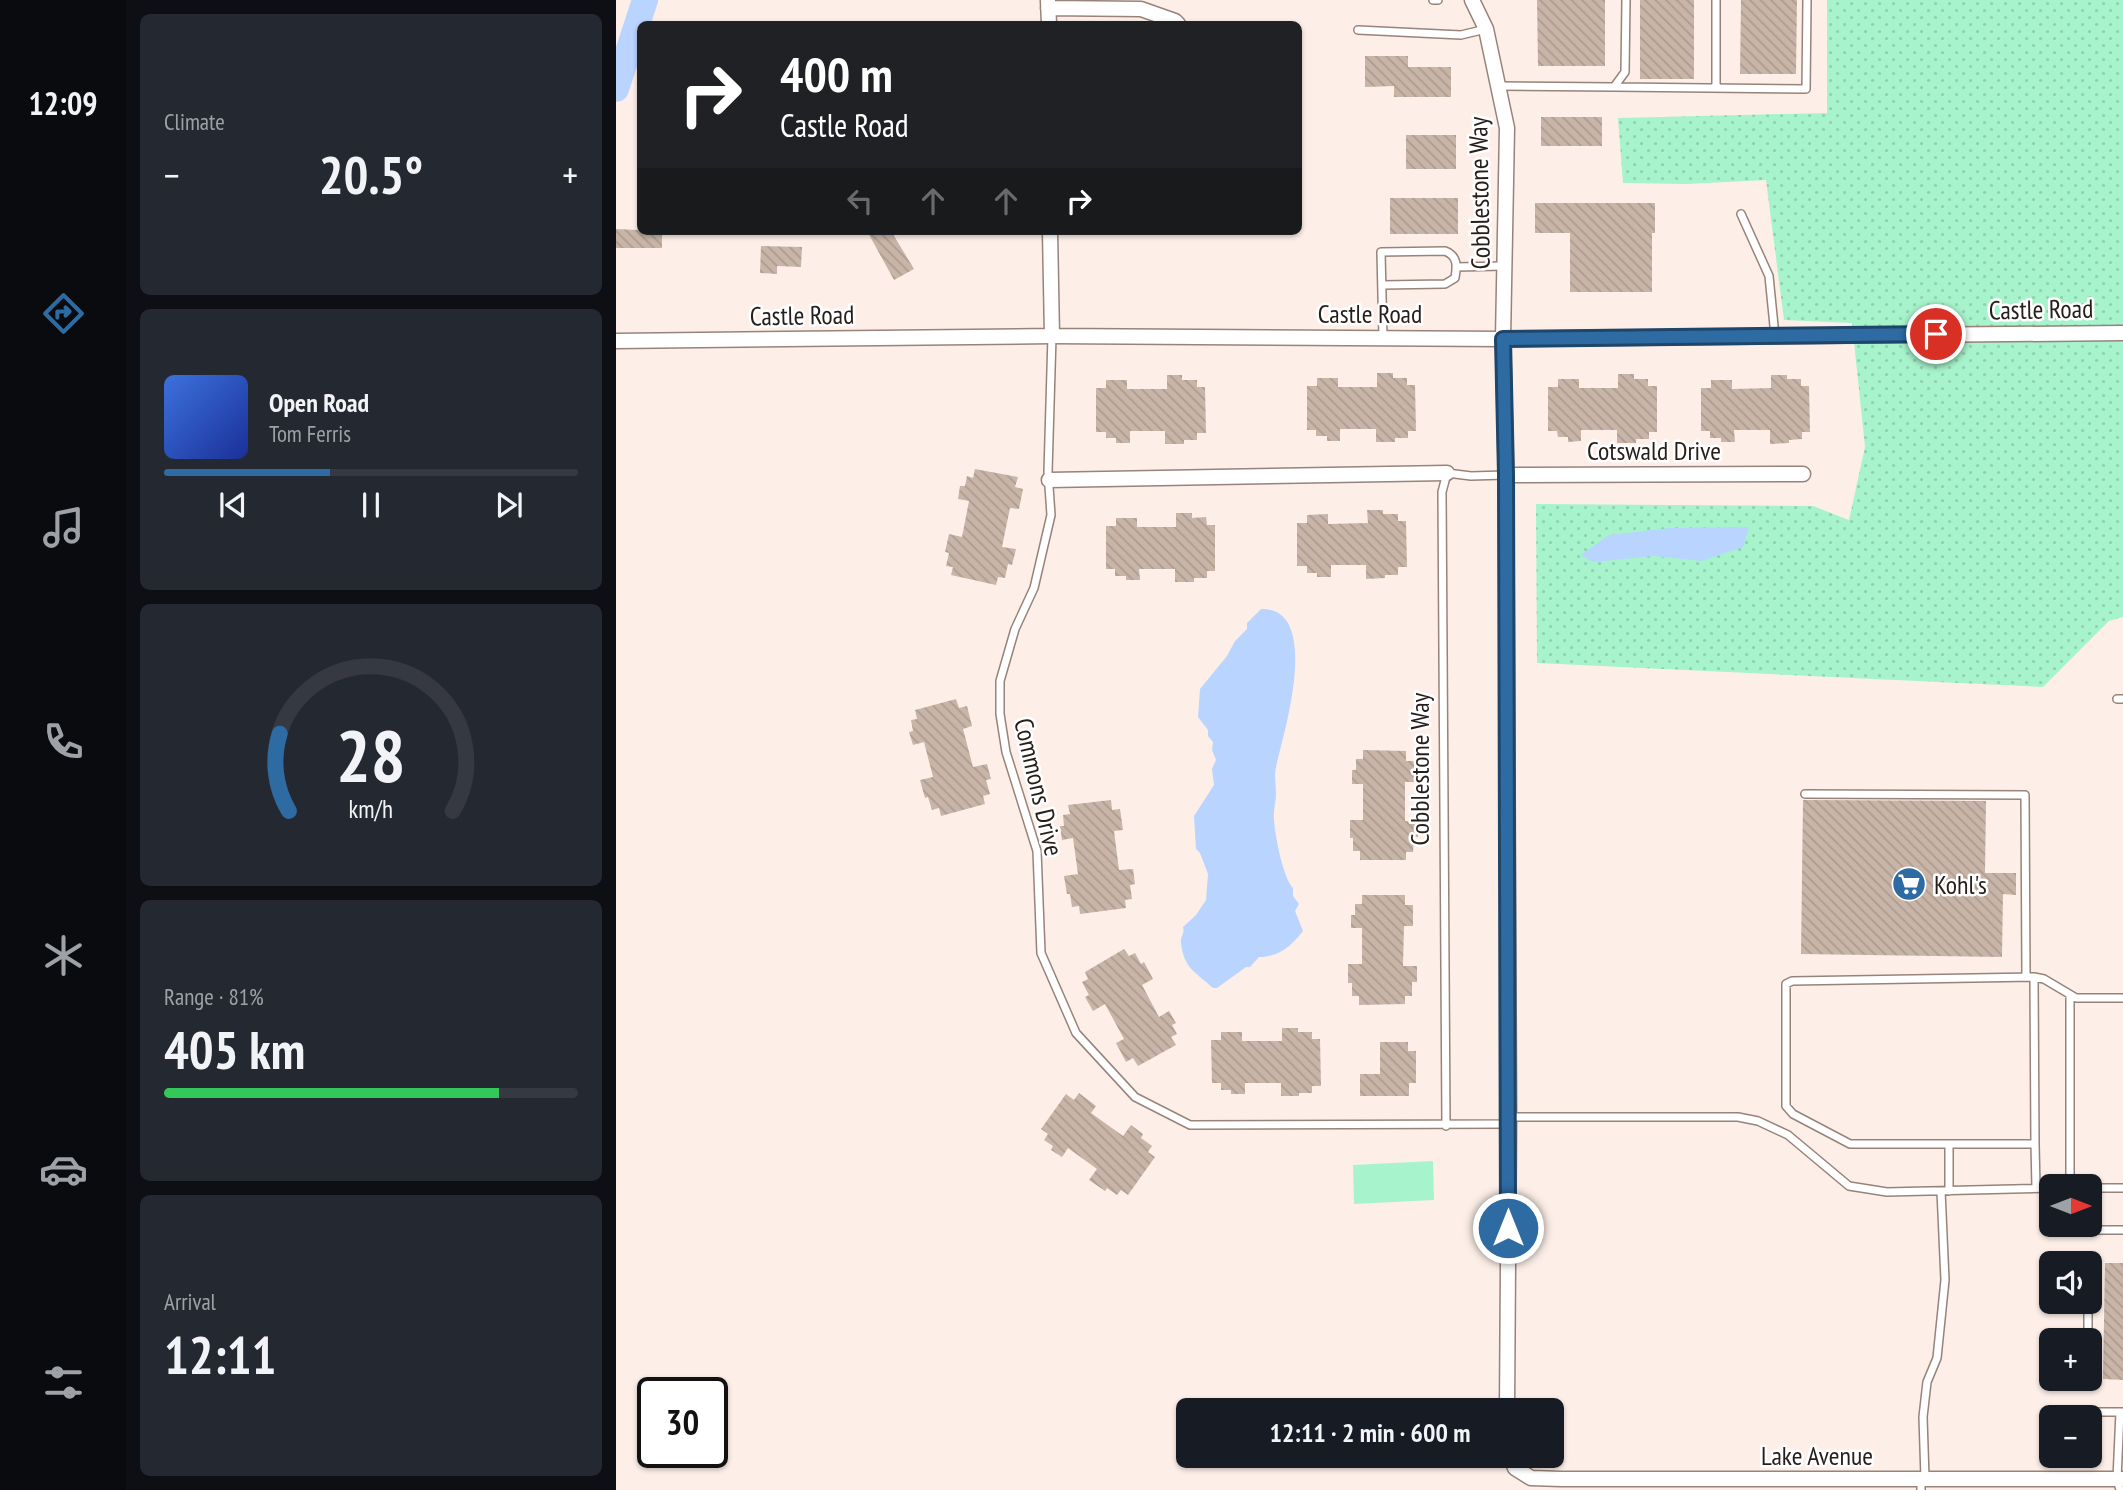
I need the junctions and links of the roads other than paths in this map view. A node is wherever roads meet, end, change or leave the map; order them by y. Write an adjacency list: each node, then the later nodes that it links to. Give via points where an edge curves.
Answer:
1 (1472, 0): 7 (street, Cobblestone Way)
2 (1626, 0): 10 (lane, via 1625,72)
3 (1716, 0): 11 (lane)
4 (1807, 0): 11 (lane, via 1806,89)
5 (1048, 4): 6 (street, via 1142,9)
6 (1175, 21)
7 (1486, 29): 8 (lane, via 1461,34); 9 (street, Cobblestone Way)
8 (1358, 30)
9 (1498, 86): 10 (lane); 14 (street, Cobblestone Way, via 1507,128)
10 (1614, 87): 11 (lane)
11 (1716, 88)
12 (1741, 214): 19 (lane, via 1769,276)
13 (1050, 235): 18 (street)
14 (1505, 266): 15 (lane); 21 (street, Cobblestone Way)
15 (1456, 267): 16 (lane, via 1455,278 1444,284); 16 (lane, via 1456,260 1444,251 1381,252)
16 (1382, 285): 20 (lane)
17 (2123, 332): 19 (street, Castle Road)
18 (1052, 336): 20 (street, Castle Road); 22 (street, Castle Road); 26 (lane, Commons Drive)
19 (1775, 336): 21 (street, Castle Road)
20 (1383, 338): 21 (street, Castle Road)
21 (1503, 339): 25 (street, Cobblestone Way)
22 (616, 341)
23 (1447, 472): 25 (lane); 26 (street); 32 (lane, Cobblestone Way, via 1442,492)
24 (1802, 474): 25 (street, Cotswald Drive)
25 (1506, 475): 31 (street, Cobblestone Way)
26 (1049, 480): 32 (lane, Commons Drive, via 1051,515 1034,588 1015,629 1000,681 1000,714 1006,752 1037,851 1041,953 1076,1033 1135,1097 1190,1125)
27 (1805, 794): 28 (lane, via 2025,795)
28 (2030, 977): 29 (lane, via 2045,979); 33 (lane, via 1786,984 1786,1106 1793,1114 1850,1144); 34 (lane)
29 (2070, 996): 30 (lane); 35 (lane)
30 (2123, 998)
31 (1509, 1120): 32 (lane, Commons Drive); 39 (lane, Commons Drive, via 1738,1117 1788,1135 1849,1186 1887,1192); 42 (street, Cobblestone Way)
32 (1446, 1126)
33 (1949, 1144): 34 (lane); 39 (lane)
34 (2035, 1144): 36 (lane)
35 (2070, 1174)
36 (2036, 1188): 39 (lane, Commons Drive)
37 (2102, 1188): 38 (lane)
38 (2123, 1188)
39 (1945, 1191): 47 (lane, via 1945,1280 1937,1358 1927,1382 1923,1417)
40 (2102, 1230): 41 (lane)
41 (2123, 1230)
42 (1507, 1398)
43 (2102, 1412): 44 (lane)
44 (2121, 1412): 46 (lane)
45 (1520, 1468): 47 (street, Lake Avenue, via 1531,1478)
46 (2120, 1482): 47 (street, Lake Avenue)
47 (1922, 1483)

